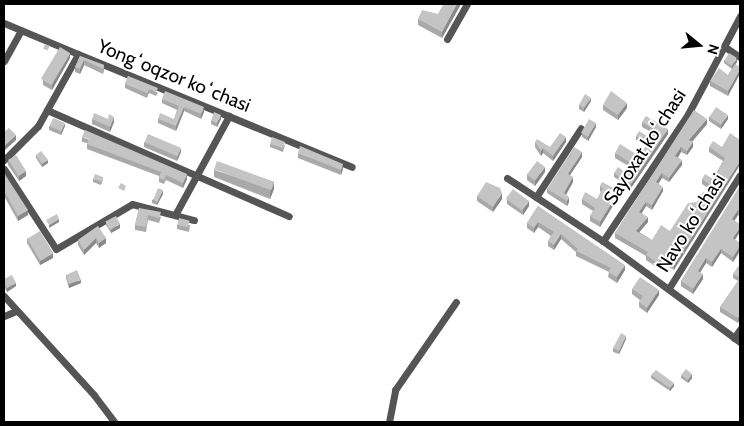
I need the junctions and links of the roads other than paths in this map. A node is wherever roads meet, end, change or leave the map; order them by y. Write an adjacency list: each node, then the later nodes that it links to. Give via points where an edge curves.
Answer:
1 (467, 4): 5 (street)
2 (740, 16): 6 (street, Sayoxat koʻchasi)
3 (4, 23): 4 (street)
4 (21, 30): 7 (street); 9 (street)
5 (447, 39)
6 (725, 48): 8 (street); 23 (street, Sayoxat koʻchasi, via 688,114)
7 (78, 54): 10 (street, Yongʻoqzor koʻchasi); 11 (street, Yongʻoqzor koʻchasi)
8 (740, 57)
9 (4, 61)
10 (47, 110): 13 (street, Yongʻoqzor koʻchasi, via 38,126); 17 (street)
11 (229, 116): 14 (street, Yongʻoqzor koʻchasi); 17 (street)
12 (582, 128): 19 (street)
13 (4, 160)
14 (352, 167)
15 (4, 169): 20 (street, via 56,249 132,204)
16 (740, 175): 24 (street, Navo koʻchasi)
17 (197, 176): 20 (street); 21 (street)
18 (507, 178): 19 (street)
19 (536, 197): 23 (street)
20 (175, 215): 22 (street)
21 (289, 216)
22 (194, 220)
23 (603, 241): 24 (street)
24 (669, 288): 30 (street)
25 (4, 296): 27 (street)
26 (456, 302): 32 (street, via 395,390)
27 (16, 311): 28 (street); 31 (street, via 94,395)
28 (4, 316)
29 (740, 329): 30 (street)
30 (737, 340)
31 (114, 422)
32 (389, 422)

